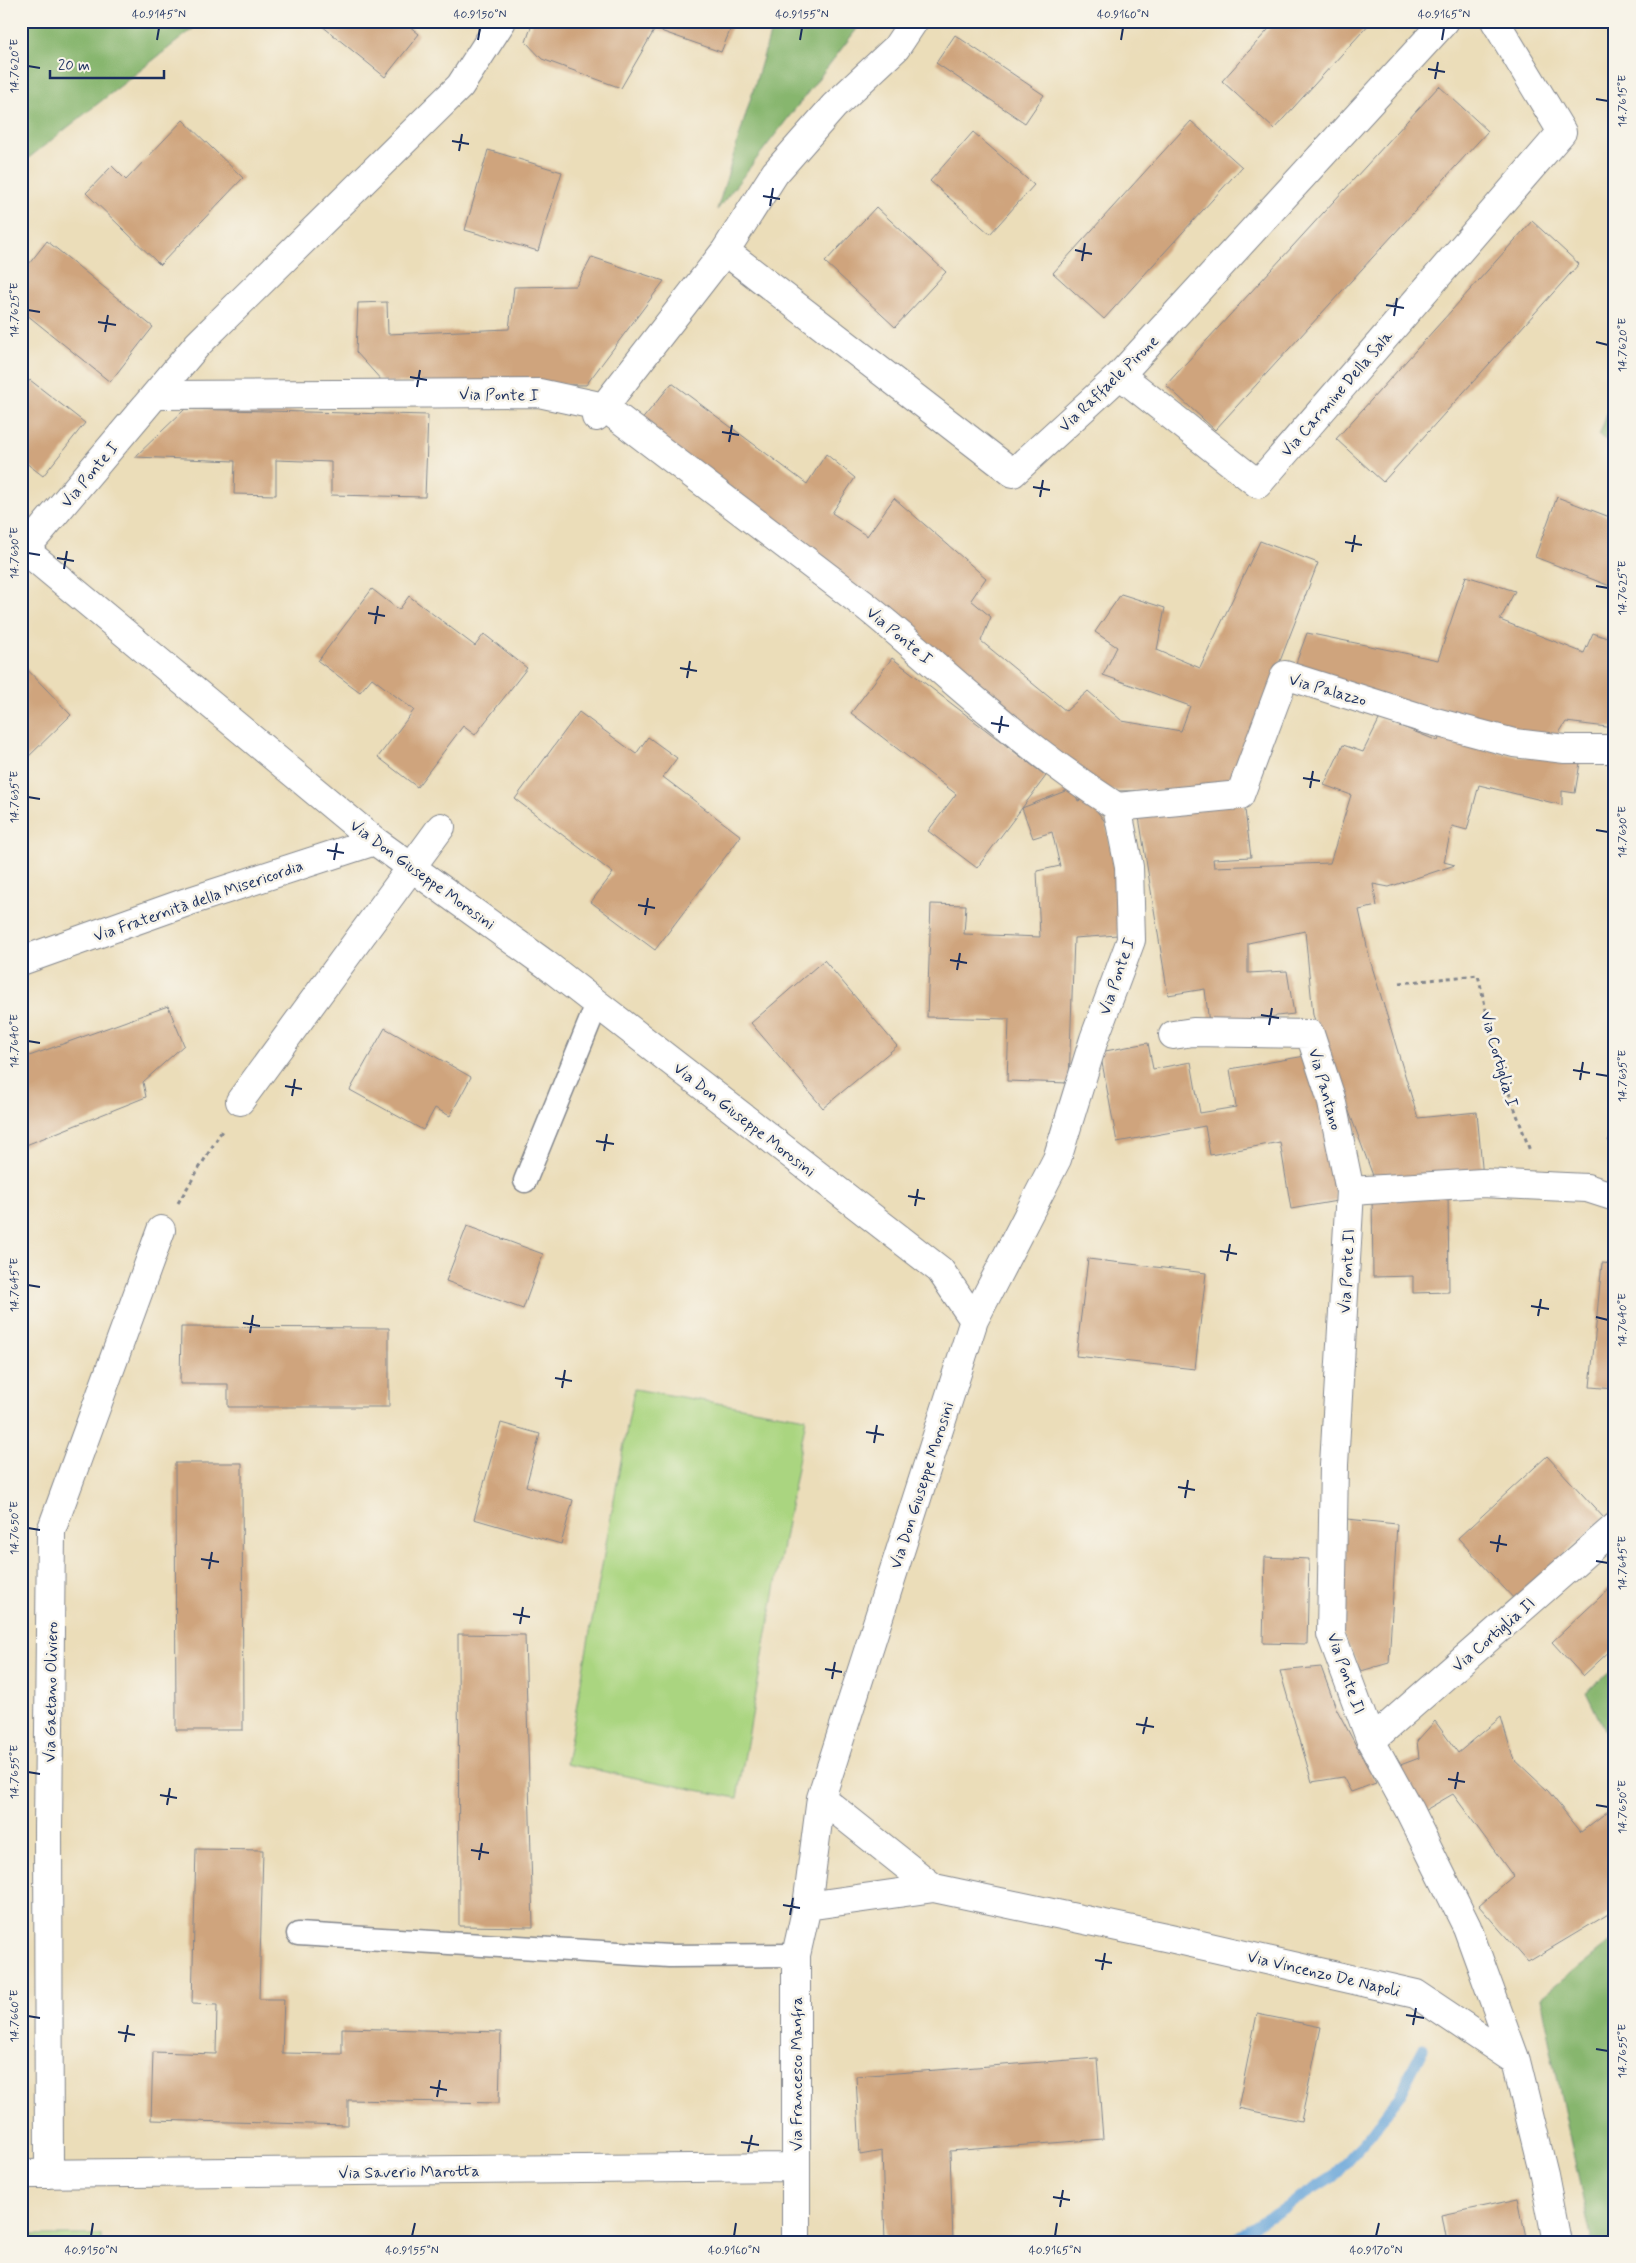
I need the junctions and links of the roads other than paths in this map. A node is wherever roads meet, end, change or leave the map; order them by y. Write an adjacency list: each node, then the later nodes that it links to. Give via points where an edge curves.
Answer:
1 (502, 21): 7 (street, Via Ponte I, via 460,86 198,344)
2 (914, 21): 5 (street, via 896,48 834,106 775,173)
3 (1445, 21): 6 (street, Via Raffaele Pirone)
4 (1495, 21): 6 (street, Via Carmine Della Sala, via 1562,132 1258,484)
5 (725, 251): 6 (street, Via Raffaele Pirone, via 1013,473); 8 (street)
6 (1120, 375)
7 (155, 394): 8 (street, Via Ponte I, via 539,393); 9 (street, Via Ponte I)
8 (600, 412): 11 (street, Via Ponte I, via 865,611 895,629 991,714)
9 (23, 552): 13 (street, Via Don Giuseppe Morosini)
10 (1615, 749): 11 (street, Via Palazzo, via 1565,749 1514,743 1284,675 1240,795)
11 (1117, 807): 23 (street, Via Ponte I, via 1128,867 1131,940 1094,1039 1057,1160)
12 (441, 827): 14 (street)
13 (375, 841): 14 (street, Via Don Giuseppe Morosini); 15 (street, Via Fraternità della Misericordia)
14 (413, 866): 16 (street, Via Don Giuseppe Morosini); 18 (street)
15 (21, 961)
16 (597, 1004): 19 (lane); 23 (street, Via Don Giuseppe Morosini, via 940,1270)
17 (1173, 1035): 20 (street, Via Pantano, via 1193,1032 1310,1034 1331,1098)
18 (240, 1101)
19 (525, 1181)
20 (1350, 1191): 21 (street, via 1482,1183 1587,1188); 25 (street, Via Ponte II, via 1334,1465 1331,1634)
21 (1615, 1197)
22 (161, 1230): 34 (street, Via Gaetano Oliviero, via 51,1531)
23 (974, 1320): 26 (street, Via Don Giuseppe Morosini)
24 (1615, 1528): 25 (street, Via Cortiglia II)
25 (1371, 1741): 31 (street, Via Ponte II, via 1467,1927)
26 (820, 1798): 27 (street, Via Vincenzo De Napoli); 28 (street, Via Don Giuseppe Morosini)
27 (934, 1888): 28 (street, Via Vincenzo De Napoli); 31 (street, Via Vincenzo De Napoli, via 1416,1994)
28 (806, 1906): 30 (street, Via Francesco Manfra)
29 (298, 1934): 30 (lane, via 669,1956)
30 (796, 1955): 32 (street, Via Francesco Manfra)
31 (1516, 2061): 36 (street)
32 (796, 2167): 34 (street, Via Saverio Marotta); 35 (street, Via Francesco Manfra)
33 (21, 2174): 34 (street, Via Saverio Marotta)
34 (49, 2174)
35 (796, 2242)
36 (1557, 2242)

